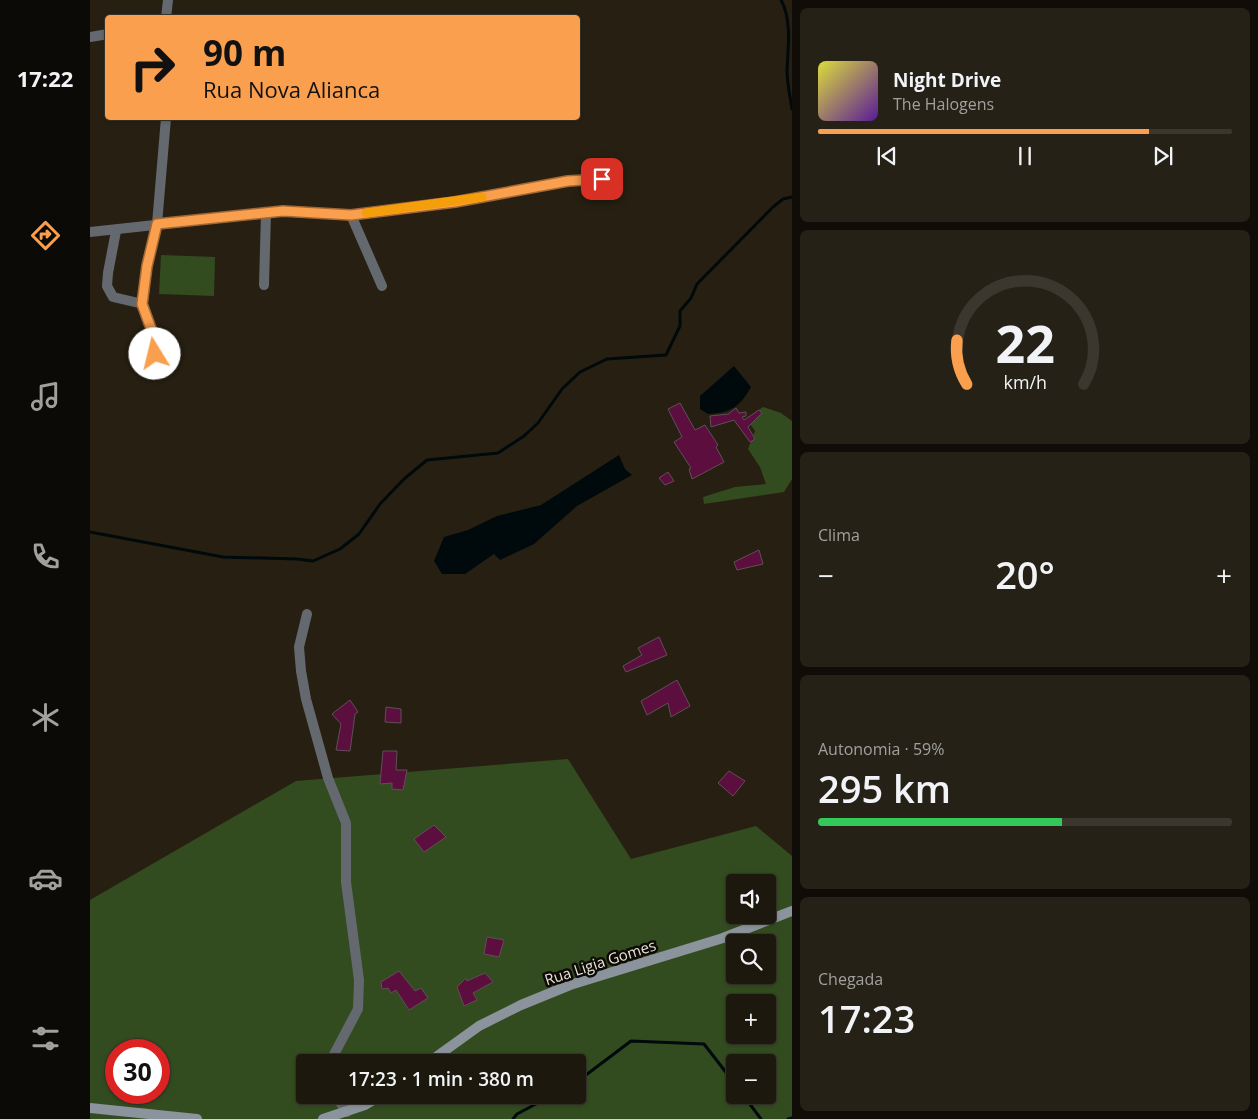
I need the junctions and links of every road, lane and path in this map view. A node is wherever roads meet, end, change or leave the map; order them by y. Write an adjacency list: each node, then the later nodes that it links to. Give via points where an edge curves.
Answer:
1 (168, 0): 2 (street)
2 (166, 15)
3 (105, 34): 4 (street)
4 (90, 37)
5 (166, 120): 9 (street)
6 (602, 179): 8 (street, via 568,181 455,202)
7 (266, 213): 8 (street); 9 (street); 12 (street)
8 (351, 215): 13 (street)
9 (157, 224): 10 (street); 14 (street)
10 (116, 231): 11 (street); 14 (street, via 107,286 113,297)
11 (90, 232)
12 (264, 285)
13 (382, 286)
14 (142, 304): 15 (street, via 153,334)
15 (155, 354)
16 (307, 614): 18 (street, via 299,647 301,671 324,762 346,823 346,882 359,980 358,1009)
17 (792, 911): 19 (street, Rua Ligia Gomes, via 723,938 570,985 479,1026)
18 (334, 1054)
19 (440, 1054)
20 (341, 1104): 23 (street)
21 (363, 1104): 23 (street)
22 (90, 1108): 24 (street)
23 (347, 1112): 25 (street)
24 (197, 1119)
25 (323, 1119)

